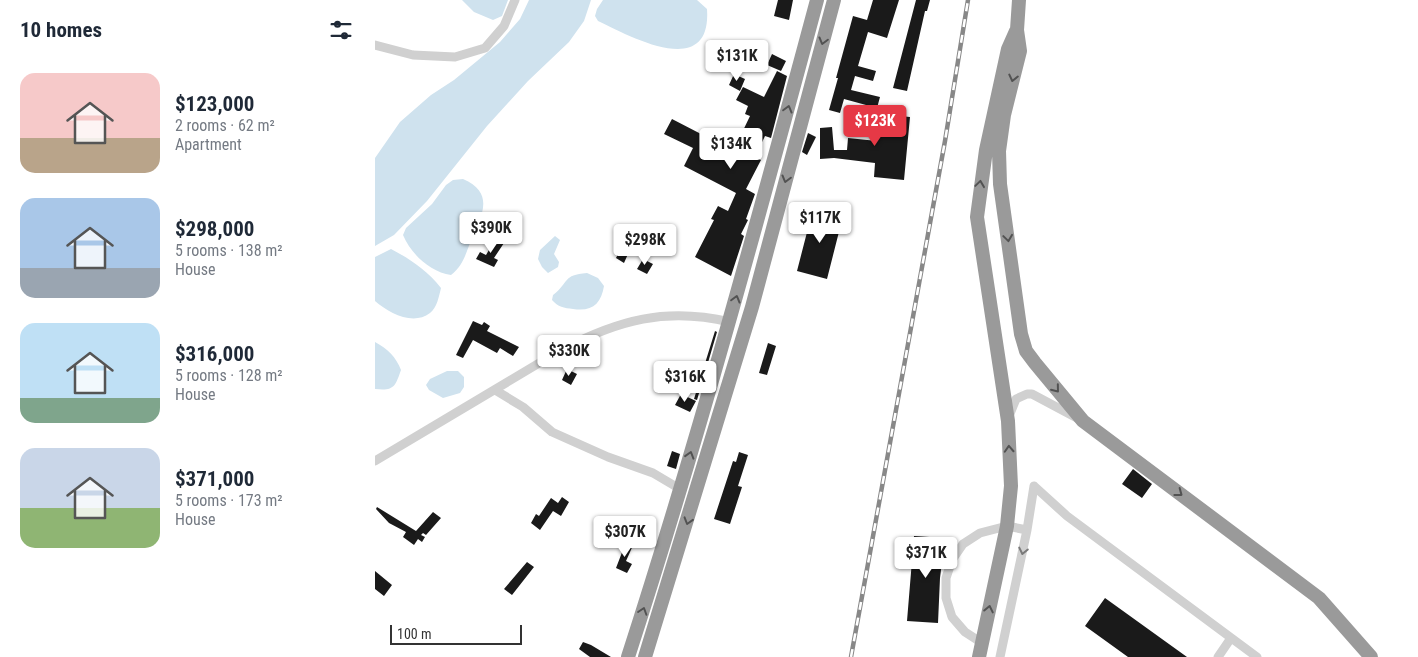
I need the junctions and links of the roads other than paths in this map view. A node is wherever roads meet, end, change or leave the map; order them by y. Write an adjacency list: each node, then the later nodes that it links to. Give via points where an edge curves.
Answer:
1 (515, 0): 6 (street, via 504,26 485,48 455,57 413,55)
2 (817, 0): 7 (highway, one-way to 2)
3 (834, 0): 18 (highway, one-way to 18, via 752,307)
4 (1019, 0): 5 (highway)
5 (1017, 30): 9 (highway, one-way to 5, via 977,217 986,150 1008,49); 10 (highway, one-way to 10, via 1020,51 1004,115 999,151 1000,184 1021,334 1026,351)
6 (375, 45)
7 (730, 322): 8 (street, via 685,314 632,320 587,336); 12 (highway, one-way to 7)
8 (495, 390): 11 (street); 12 (street, via 523,407 552,432 653,473)
9 (1008, 421): 10 (street, via 1016,399 1027,394 1038,396); 13 (highway, one-way to 9, via 1011,486)
10 (1083, 421): 22 (highway, one-way to 22, via 1319,598)
11 (375, 461)
12 (680, 489): 17 (highway, one-way to 12)
13 (1007, 526): 14 (street); 16 (highway, one-way to 13); 16 (street, via 980,533 963,544 945,578 946,598 952,616)
14 (1027, 530): 15 (street, via 1034,486 1067,516); 19 (street, one-way to 19)
15 (1231, 638): 20 (street); 21 (street)
16 (981, 650)
17 (629, 657)
18 (645, 657)
19 (1000, 657)
20 (1217, 657)
21 (1257, 657)
22 (1371, 657)

